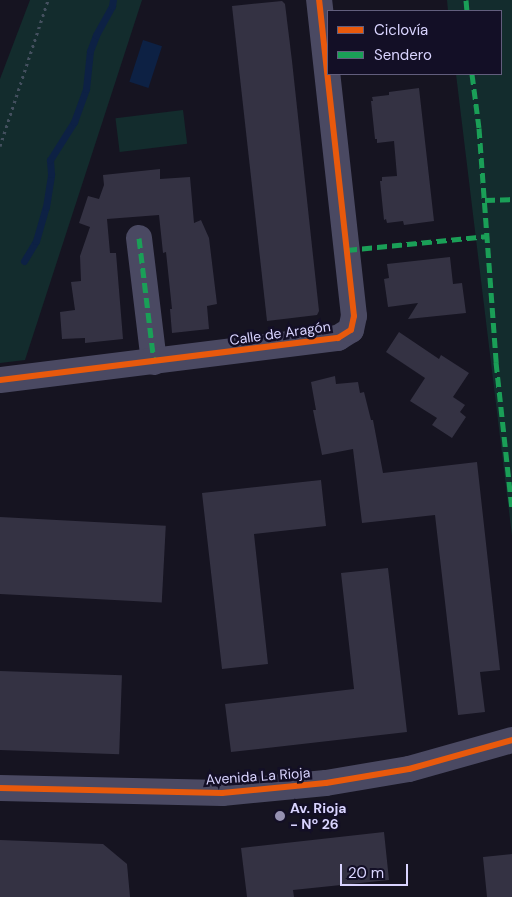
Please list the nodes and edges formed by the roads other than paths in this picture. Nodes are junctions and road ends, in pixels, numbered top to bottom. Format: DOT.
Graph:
graph roads {
  1 [pos="319,0"];
  2 [pos="327,72"];
  3 [pos="327,75"];
  4 [pos="139,238"];
  5 [pos="154,362"];
  6 [pos="0,380"];
  7 [pos="512,740"];
  8 [pos="0,788"];
  1 -- 2 [label="street, Calle de Aragón"];
  3 -- 5 [label="street, Calle de Aragón"];
  4 -- 5 [label="street"];
  5 -- 6 [label="street, Calle de Aragón"];
  7 -- 8 [label="street, Avenida La Rioja"];
}
